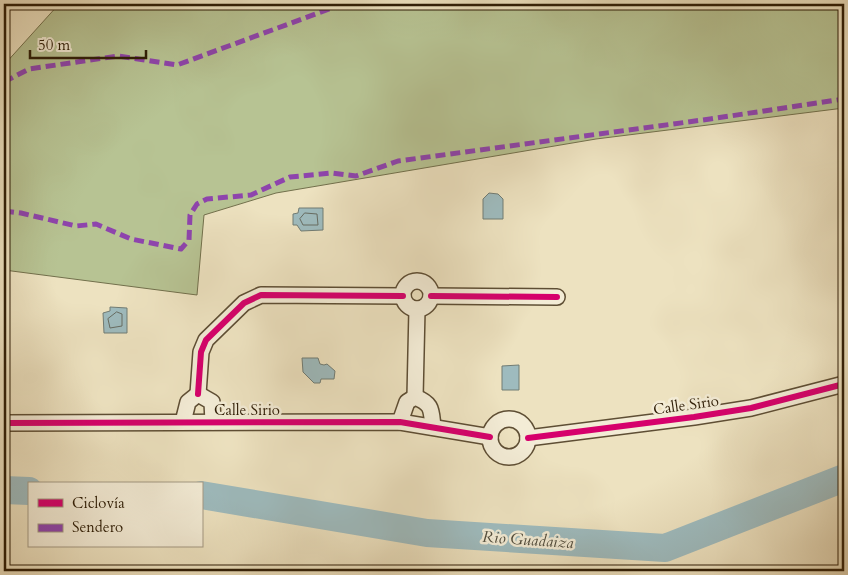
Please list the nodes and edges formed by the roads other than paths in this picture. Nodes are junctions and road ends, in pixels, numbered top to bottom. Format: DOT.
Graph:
graph roads {
  1 [pos="403,296"];
  2 [pos="431,296"];
  3 [pos="557,297"];
  4 [pos="418,309"];
  5 [pos="844,384"];
  6 [pos="198,394"];
  7 [pos="415,397"];
  8 [pos="183,422"];
  9 [pos="213,422"];
  10 [pos="400,422"];
  11 [pos="4,423"];
  12 [pos="433,427"];
  13 [pos="490,437"];
  14 [pos="528,438"];
  1 -- 2 [label="street"];
  1 -- 4 [label="street"];
  1 -- 6 [label="street"];
  2 -- 3 [label="street"];
  2 -- 4 [label="street"];
  4 -- 7 [label="street"];
  5 -- 14 [label="street, Calle Sirio"];
  6 -- 8 [label="street"];
  6 -- 9 [label="street"];
  7 -- 10 [label="street"];
  7 -- 12 [label="street"];
  8 -- 9 [label="street, Calle Sirio"];
  8 -- 11 [label="street, Calle Sirio"];
  9 -- 10 [label="street, Calle Sirio"];
  10 -- 12 [label="street, Calle Sirio"];
  12 -- 13 [label="street, Calle Sirio"];
  13 -- 14 [label="street"];
  13 -- 14 [label="street"];
}
